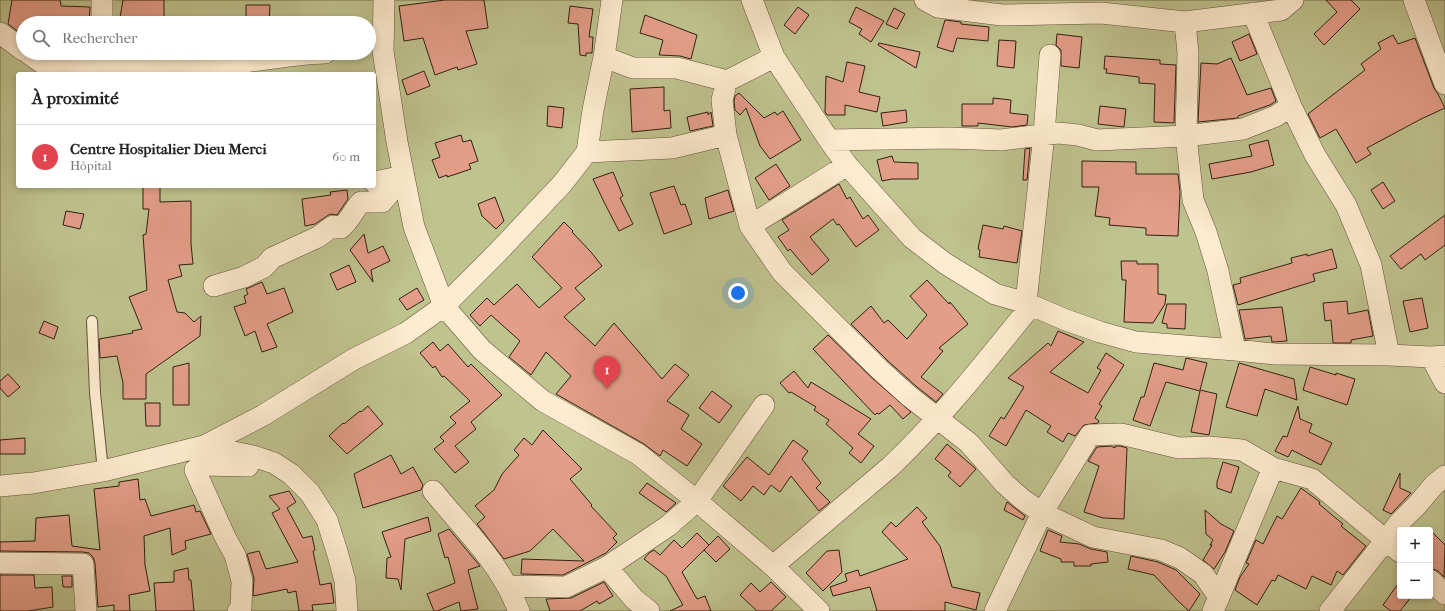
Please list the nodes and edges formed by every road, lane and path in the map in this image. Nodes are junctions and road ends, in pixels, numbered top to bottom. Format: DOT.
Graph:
graph roads {
  1 [pos="102,0"];
  2 [pos="384,0"];
  3 [pos="612,0"];
  4 [pos="752,0"];
  5 [pos="925,0"];
  6 [pos="1293,0"];
  7 [pos="1414,0"];
  8 [pos="1100,6"];
  9 [pos="1253,13"];
  10 [pos="102,16"];
  11 [pos="1185,22"];
  12 [pos="0,33"];
  13 [pos="16,45"];
  14 [pos="376,51"];
  15 [pos="1050,55"];
  16 [pos="604,57"];
  17 [pos="774,57"];
  18 [pos="38,60"];
  19 [pos="102,60"];
  20 [pos="255,60"];
  21 [pos="727,81"];
  22 [pos="1445,84"];
  23 [pos="1291,106"];
  24 [pos="1044,134"];
  25 [pos="726,135"];
  26 [pos="1186,136"];
  27 [pos="828,140"];
  28 [pos="587,152"];
  29 [pos="847,165"];
  30 [pos="404,176"];
  31 [pos="376,182"];
  32 [pos="750,226"];
  33 [pos="214,286"];
  34 [pos="1028,305"];
  35 [pos="444,306"];
  36 [pos="92,320"];
  37 [pos="1235,350"];
  38 [pos="1389,354"];
  39 [pos="1438,357"];
  40 [pos="1445,383"];
  41 [pos="764,405"];
  42 [pos="939,418"];
  43 [pos="204,446"];
  44 [pos="253,456"];
  45 [pos="1273,468"];
  46 [pos="103,471"];
  47 [pos="1445,476"];
  48 [pos="0,486"];
  49 [pos="433,491"];
  50 [pos="697,501"];
  51 [pos="1042,513"];
  52 [pos="1393,546"];
  53 [pos="0,563"];
  54 [pos="773,566"];
  55 [pos="607,567"];
  56 [pos="1433,583"];
  57 [pos="508,586"];
  58 [pos="1445,594"];
  59 [pos="1216,604"];
  60 [pos="86,611"];
  61 [pos="238,611"];
  62 [pos="347,611"];
  63 [pos="519,611"];
  64 [pos="649,611"];
  65 [pos="819,611"];
  66 [pos="995,611"];
  67 [pos="1330,611"];
  1 -- 10 [label="street"];
  2 -- 14 [label="street"];
  3 -- 16 [label="street"];
  4 -- 17 [label="street"];
  5 -- 8 [label="street"];
  6 -- 9 [label="street"];
  7 -- 22 [label="street"];
  8 -- 11 [label="street"];
  9 -- 11 [label="street"];
  9 -- 23 [label="street"];
  11 -- 26 [label="street"];
  12 -- 13 [label="street"];
  14 -- 30 [label="street"];
  15 -- 24 [label="street"];
  16 -- 21 [label="street"];
  16 -- 28 [label="street"];
  17 -- 21 [label="street"];
  17 -- 27 [label="street"];
  18 -- 19 [label="street"];
  19 -- 20 [label="street"];
  21 -- 25 [label="street"];
  23 -- 26 [label="street"];
  23 -- 38 [label="street"];
  24 -- 26 [label="street"];
  24 -- 27 [label="street"];
  24 -- 34 [label="street"];
  25 -- 28 [label="street"];
  25 -- 32 [label="street"];
  26 -- 37 [label="street"];
  27 -- 29 [label="street"];
  28 -- 35 [label="street"];
  29 -- 32 [label="street"];
  29 -- 34 [label="street"];
  30 -- 31 [label="street"];
  30 -- 33 [label="street"];
  30 -- 35 [label="street"];
  32 -- 42 [label="street"];
  34 -- 37 [label="street"];
  34 -- 42 [label="street"];
  35 -- 43 [label="street"];
  35 -- 50 [label="street"];
  36 -- 46 [label="lane"];
  37 -- 38 [label="street"];
  38 -- 39 [label="street"];
  39 -- 40 [label="street"];
  41 -- 50 [label="street"];
  42 -- 51 [label="street"];
  42 -- 54 [label="street"];
  43 -- 44 [label="street"];
  43 -- 46 [label="street"];
  44 -- 61 [label="street"];
  44 -- 62 [label="street"];
  45 -- 51 [label="street"];
  45 -- 52 [label="street"];
  45 -- 59 [label="street"];
  46 -- 48 [label="street"];
  47 -- 52 [label="street"];
  49 -- 57 [label="street"];
  50 -- 54 [label="street"];
  50 -- 55 [label="street"];
  51 -- 59 [label="street"];
  51 -- 66 [label="street"];
  52 -- 67 [label="street"];
  53 -- 60 [label="street"];
  54 -- 65 [label="street"];
  55 -- 57 [label="street"];
  55 -- 64 [label="street"];
  56 -- 58 [label="street"];
  57 -- 63 [label="street"];
}
